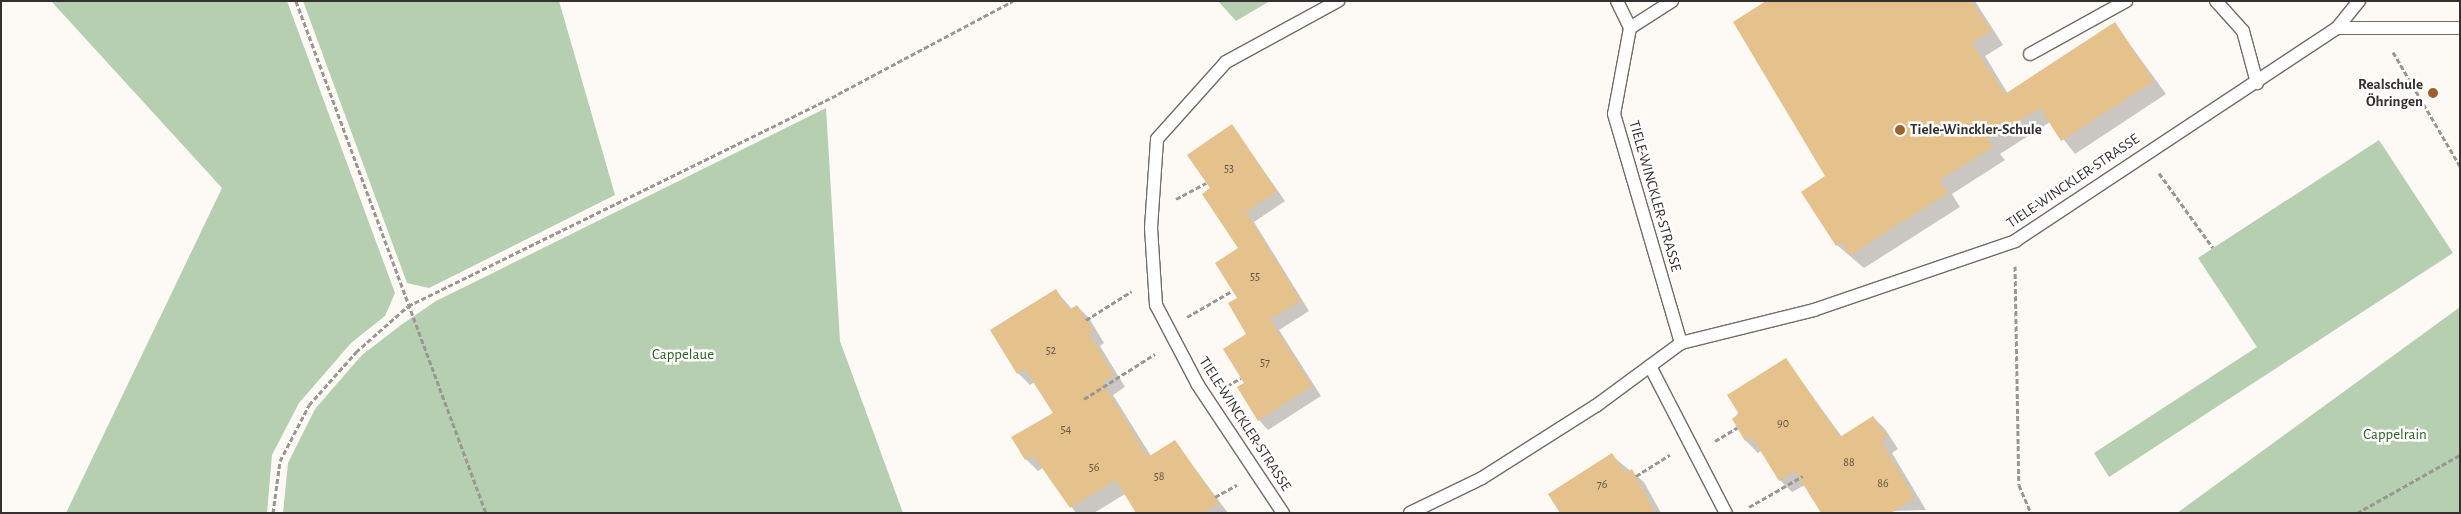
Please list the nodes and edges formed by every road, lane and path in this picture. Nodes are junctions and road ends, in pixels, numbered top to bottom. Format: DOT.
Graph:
graph roads {
  1 [pos="296,1"];
  2 [pos="1013,1"];
  3 [pos="1338,1"];
  4 [pos="1617,1"];
  5 [pos="1672,1"];
  6 [pos="2126,1"];
  7 [pos="2216,1"];
  8 [pos="2359,1"];
  9 [pos="1630,28"];
  10 [pos="2337,28"];
  11 [pos="2460,28"];
  12 [pos="2392,48"];
  13 [pos="2030,54"];
  14 [pos="2257,83"];
  15 [pos="2144,152"];
  16 [pos="2460,166"];
  17 [pos="1206,183"];
  18 [pos="1152,211"];
  19 [pos="2015,241"];
  20 [pos="2213,248"];
  21 [pos="1154,277"];
  22 [pos="1232,291"];
  23 [pos="408,306"];
  24 [pos="1086,320"];
  25 [pos="1168,328"];
  26 [pos="1175,342"];
  27 [pos="1681,343"];
  28 [pos="1650,366"];
  29 [pos="1084,400"];
  30 [pos="1690,443"];
  31 [pos="2460,455"];
  32 [pos="1636,476"];
  33 [pos="1803,476"];
  34 [pos="273,513"];
  35 [pos="486,513"];
  36 [pos="1283,513"];
  37 [pos="1410,513"];
  38 [pos="1726,513"];
  39 [pos="1740,513"];
  40 [pos="2031,513"];
  41 [pos="2357,513"];
  1 -- 23 [label="path"];
  2 -- 23 [label="path"];
  3 -- 18 [label="lane, TIELE-WINCKLER-STRASSE"];
  4 -- 9 [label="lane"];
  5 -- 9 [label="lane"];
  6 -- 13 [label="lane"];
  7 -- 14 [label="lane"];
  8 -- 10 [label="lane, TIELE-WINCKLER-STRASSE"];
  9 -- 27 [label="lane, TIELE-WINCKLER-STRASSE"];
  10 -- 11 [label="lane"];
  10 -- 14 [label="lane, TIELE-WINCKLER-STRASSE"];
  12 -- 16 [label="path"];
  14 -- 15 [label="lane, TIELE-WINCKLER-STRASSE"];
  15 -- 19 [label="lane, TIELE-WINCKLER-STRASSE"];
  15 -- 20 [label="path"];
  17 -- 18 [label="path"];
  18 -- 21 [label="lane, TIELE-WINCKLER-STRASSE"];
  19 -- 27 [label="lane, TIELE-WINCKLER-STRASSE"];
  19 -- 40 [label="path"];
  21 -- 24 [label="path"];
  21 -- 25 [label="lane, TIELE-WINCKLER-STRASSE"];
  22 -- 25 [label="path"];
  23 -- 34 [label="path"];
  23 -- 35 [label="path"];
  25 -- 26 [label="lane, TIELE-WINCKLER-STRASSE"];
  26 -- 29 [label="path"];
  26 -- 36 [label="lane, TIELE-WINCKLER-STRASSE"];
  27 -- 28 [label="lane, TIELE-WINCKLER-STRASSE"];
  28 -- 30 [label="lane"];
  28 -- 37 [label="lane, TIELE-WINCKLER-STRASSE"];
  30 -- 32 [label="path"];
  30 -- 38 [label="lane"];
  31 -- 41 [label="path"];
  33 -- 39 [label="path"];
}
